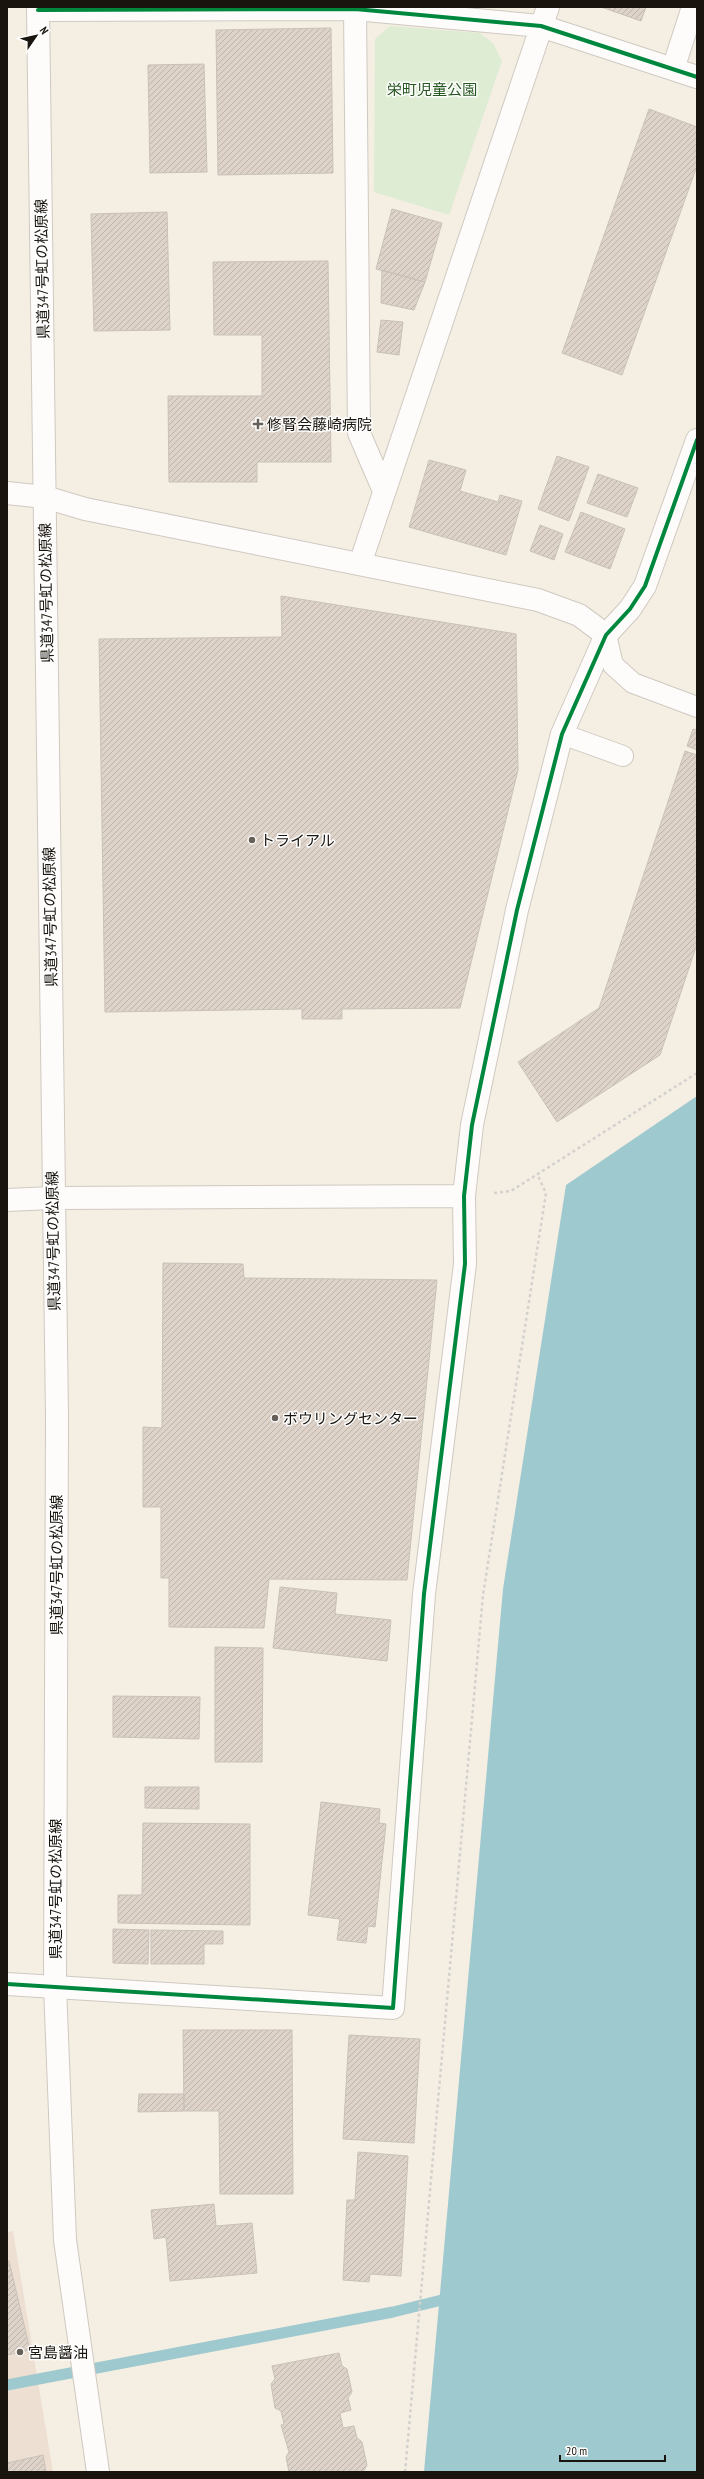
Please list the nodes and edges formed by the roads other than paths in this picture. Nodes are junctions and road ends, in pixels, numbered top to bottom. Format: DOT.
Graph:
graph roads {
  1 [pos="693,7"];
  2 [pos="38,8"];
  3 [pos="355,8"];
  4 [pos="545,17"];
  5 [pos="674,69"];
  6 [pos="697,77"];
  7 [pos="697,440"];
  8 [pos="384,491"];
  9 [pos="7,493"];
  10 [pos="45,497"];
  11 [pos="360,564"];
  12 [pos="606,635"];
  13 [pos="697,707"];
  14 [pos="562,734"];
  15 [pos="623,756"];
  16 [pos="464,1196"];
  17 [pos="52,1198"];
  18 [pos="7,1200"];
  19 [pos="7,1984"];
  20 [pos="55,1986"];
  21 [pos="98,2472"];
  1 -- 5 [label="street"];
  2 -- 3 [label="street"];
  2 -- 10 [label="street, 県道347号虹の松原線"];
  3 -- 4 [label="street"];
  3 -- 8 [label="street"];
  4 -- 5 [label="street"];
  4 -- 8 [label="street"];
  5 -- 6 [label="street"];
  7 -- 12 [label="street"];
  8 -- 11 [label="street"];
  9 -- 10 [label="street"];
  10 -- 11 [label="street"];
  10 -- 17 [label="street, 県道347号虹の松原線"];
  11 -- 12 [label="street"];
  12 -- 13 [label="lane"];
  12 -- 14 [label="street"];
  14 -- 15 [label="lane"];
  14 -- 16 [label="street"];
  16 -- 17 [label="street"];
  16 -- 20 [label="street"];
  17 -- 18 [label="street"];
  17 -- 20 [label="street, 県道347号虹の松原線"];
  19 -- 20 [label="street"];
  20 -- 21 [label="street, 県道347号虹の松原線"];
}
